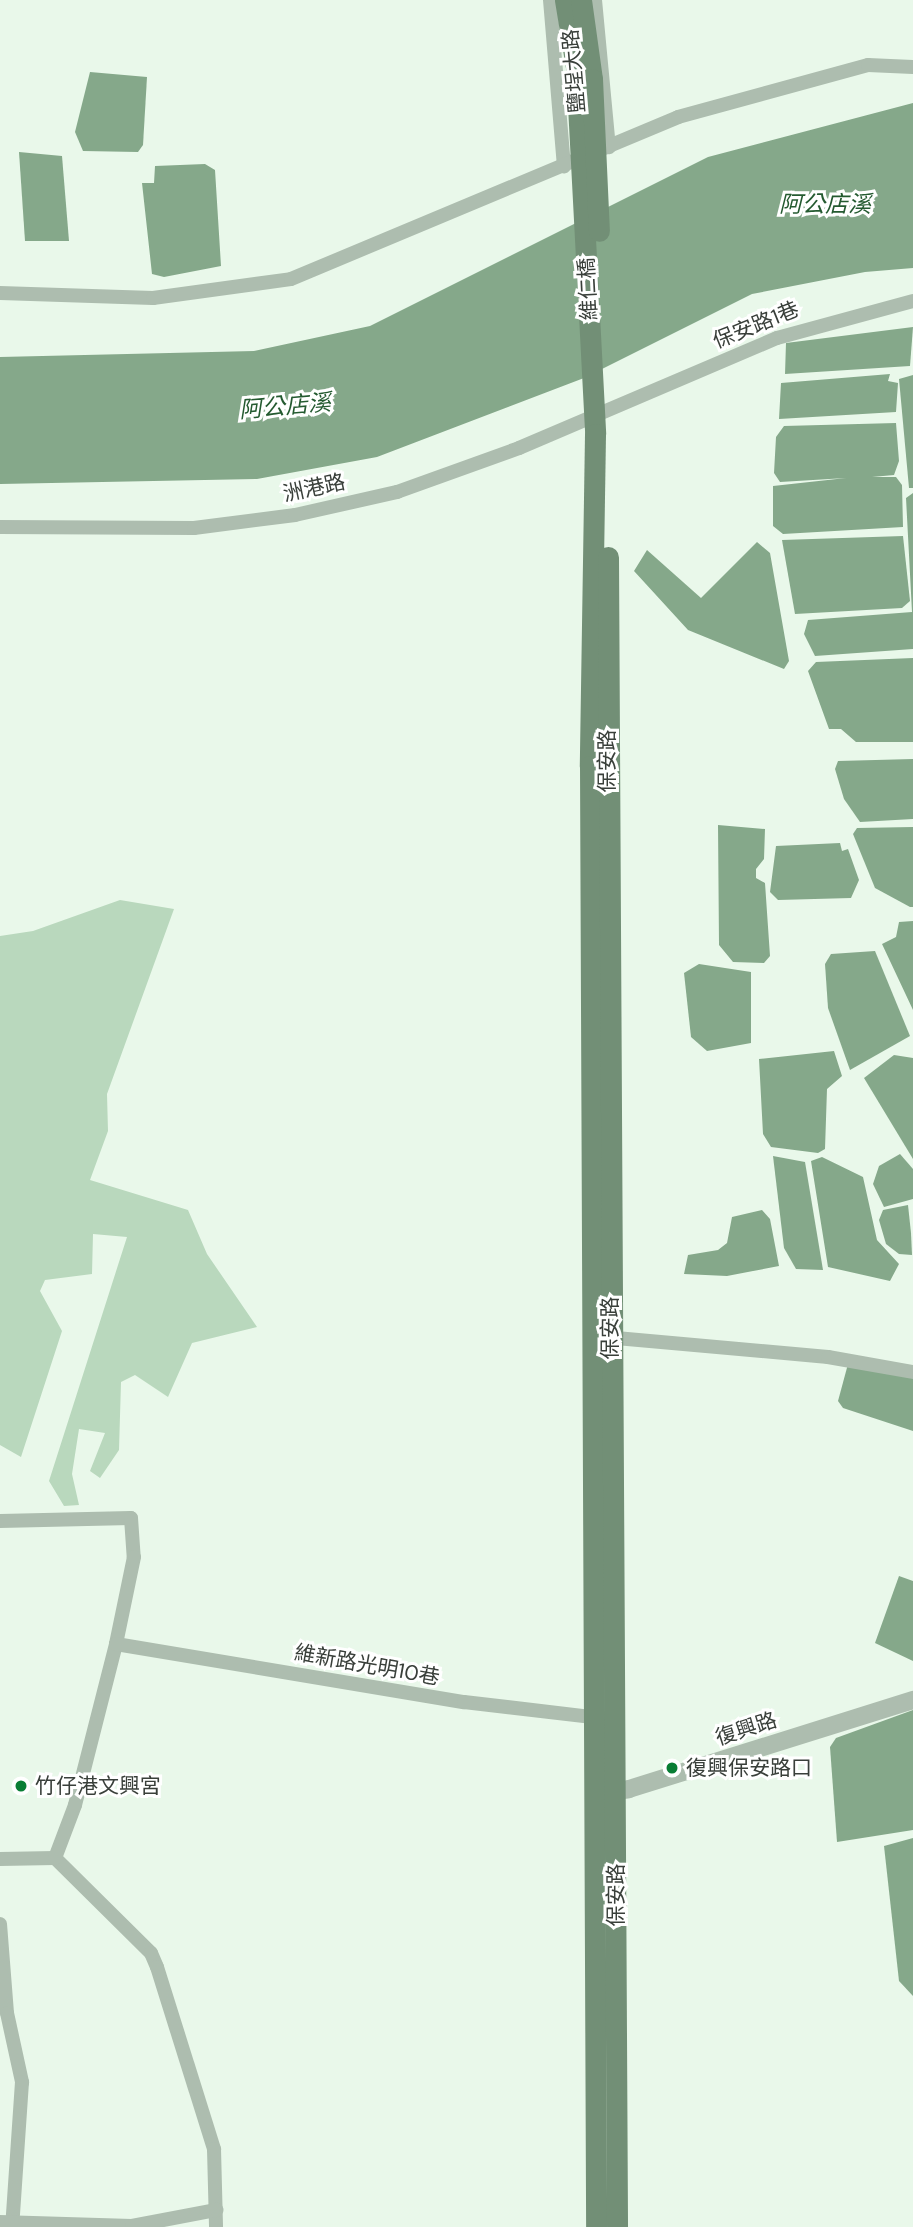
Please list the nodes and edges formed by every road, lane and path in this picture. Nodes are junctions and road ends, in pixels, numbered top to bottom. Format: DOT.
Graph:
graph roads {
  1 [pos="550,0"];
  2 [pos="565,0"];
  3 [pos="580,0"];
  4 [pos="595,0"];
  5 [pos="913,68"];
  6 [pos="595,143"];
  7 [pos="564,166"];
  8 [pos="0,293"];
  9 [pos="913,301"];
  10 [pos="621,405"];
  11 [pos="602,432"];
  12 [pos="0,527"];
  13 [pos="600,1337"];
  14 [pos="913,1372"];
  15 [pos="0,1521"];
  16 [pos="116,1644"];
  17 [pos="913,1700"];
  18 [pos="613,1716"];
  19 [pos="591,1720"];
  20 [pos="615,1792"];
  21 [pos="592,1794"];
  22 [pos="55,1858"];
  23 [pos="0,1859"];
  24 [pos="0,1924"];
  25 [pos="216,2210"];
  26 [pos="8,2224"];
  27 [pos="216,2227"];
  28 [pos="596,2227"];
  29 [pos="617,2227"];
  1 -- 7 [label="street"];
  2 -- 6 [label="main road, 鹽埕大路"];
  3 -- 6 [label="main road, 鹽埕大路"];
  4 -- 6 [label="street"];
  5 -- 6 [label="street"];
  6 -- 7 [label="street"];
  6 -- 11 [label="main road, 維仁橋"];
  7 -- 8 [label="street"];
  9 -- 10 [label="street, 保安路1巷"];
  10 -- 12 [label="street, 洲港路"];
  11 -- 13 [label="main road, 保安路"];
  13 -- 14 [label="street"];
  13 -- 18 [label="main road, 保安路"];
  13 -- 19 [label="main road, 保安路"];
  15 -- 16 [label="street"];
  16 -- 19 [label="street, 維新路光明10巷"];
  16 -- 22 [label="street"];
  17 -- 20 [label="street, 復興路"];
  18 -- 19 [label="street, 維新路光明10巷"];
  18 -- 20 [label="main road, 保安路"];
  19 -- 21 [label="main road, 保安路"];
  20 -- 21 [label="street, 復興路"];
  20 -- 29 [label="main road, 保安路"];
  21 -- 28 [label="main road, 保安路"];
  22 -- 23 [label="street"];
  22 -- 25 [label="street"];
  24 -- 26 [label="street"];
  25 -- 26 [label="street"];
  25 -- 27 [label="street"];
}
